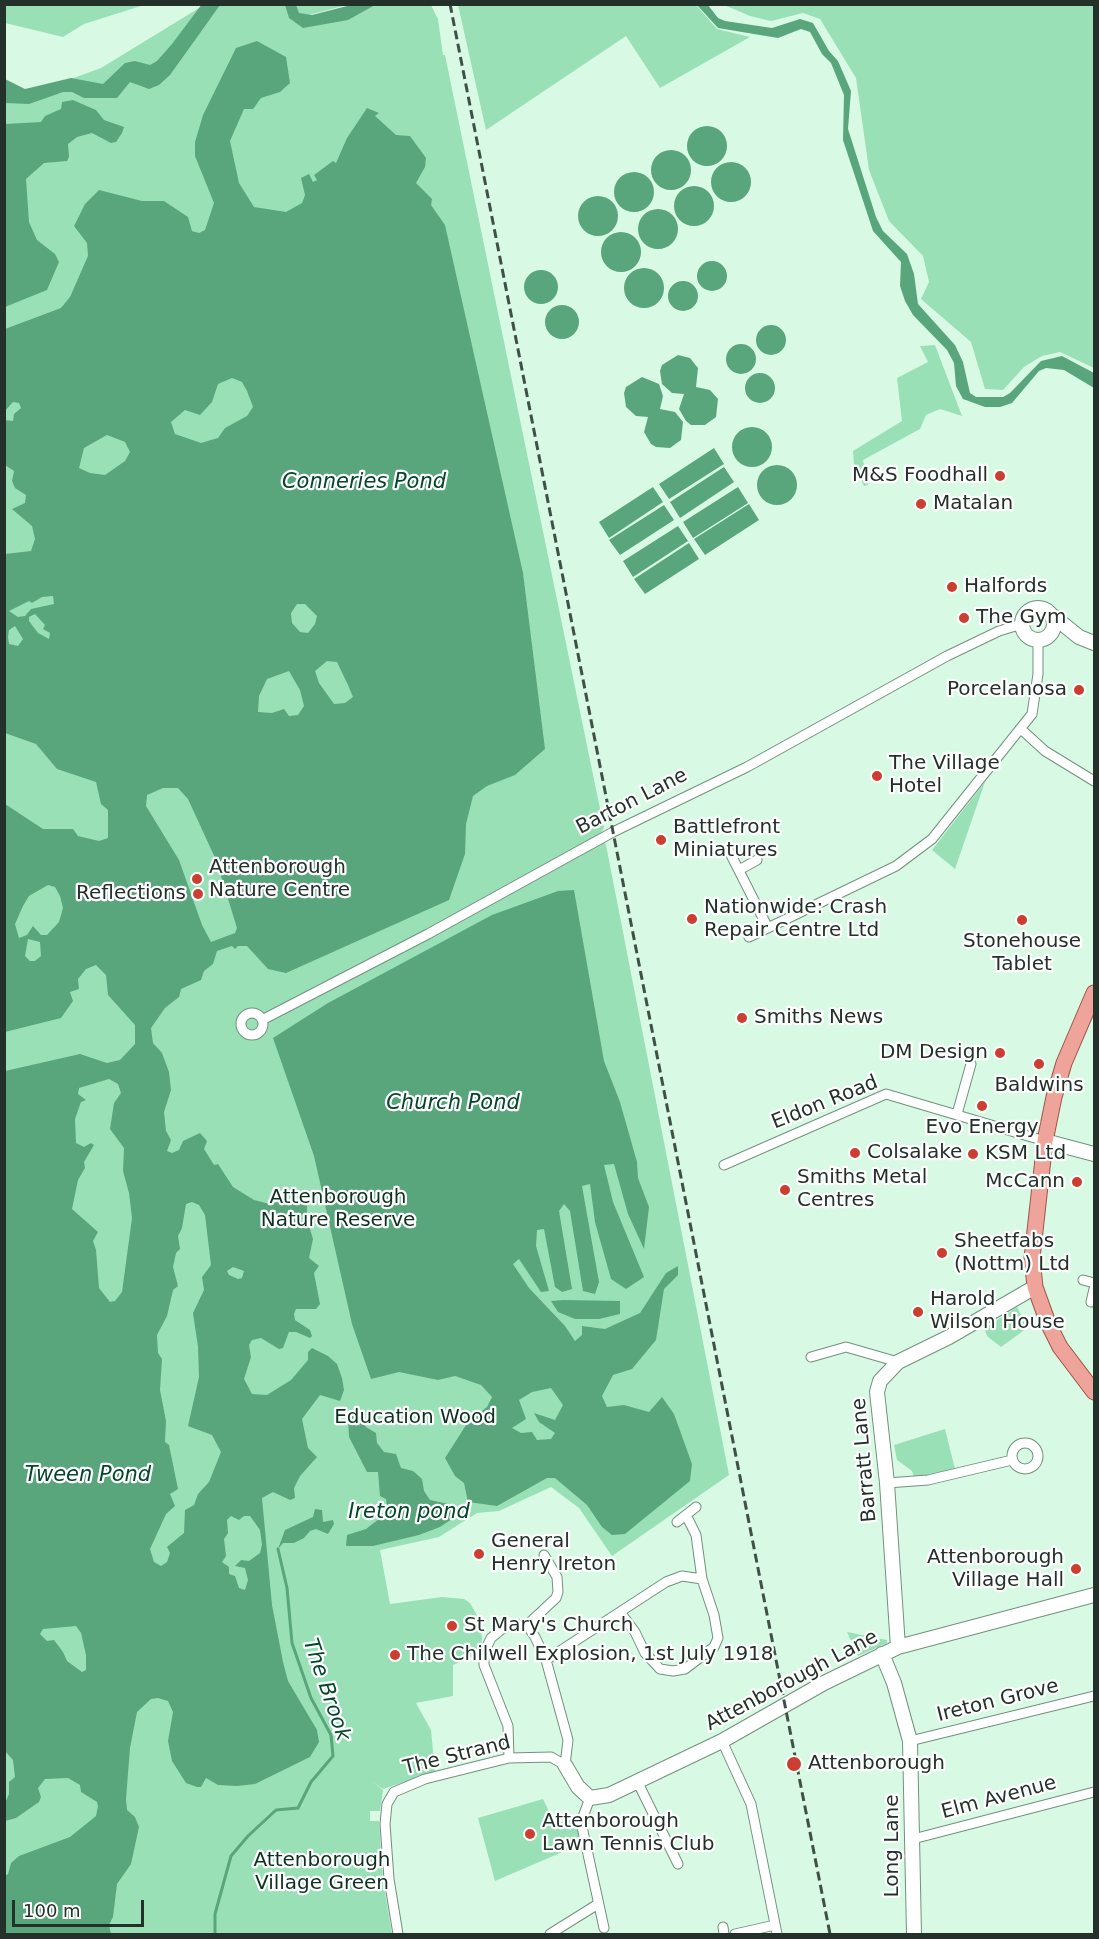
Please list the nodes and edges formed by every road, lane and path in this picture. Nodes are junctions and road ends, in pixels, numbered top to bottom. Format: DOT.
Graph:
graph roads {
  1 [pos="1053,616"];
  2 [pos="1022,624"];
  3 [pos="1079,637"];
  4 [pos="1043,638"];
  5 [pos="1095,643"];
  6 [pos="1022,730"];
  7 [pos="1095,781"];
  8 [pos="729,851"];
  9 [pos="757,860"];
  10 [pos="739,870"];
  11 [pos="768,928"];
  12 [pos="749,937"];
  13 [pos="1095,993"];
  14 [pos="262,1020"];
  15 [pos="971,1064"];
  16 [pos="957,1114"];
  17 [pos="1045,1141"];
  18 [pos="1095,1154"];
  19 [pos="724,1165"];
  20 [pos="1083,1280"];
  21 [pos="1095,1283"];
  22 [pos="1035,1287"];
  23 [pos="1095,1289"];
  24 [pos="1091,1302"];
  25 [pos="811,1357"];
  26 [pos="880,1358"];
  27 [pos="898,1362"];
  28 [pos="885,1373"];
  29 [pos="1095,1392"];
  30 [pos="1012,1460"];
  31 [pos="887,1483"];
  32 [pos="696,1507"];
  33 [pos="686,1515"];
  34 [pos="677,1522"];
  35 [pos="544,1555"];
  36 [pos="702,1579"];
  37 [pos="1095,1595"];
  38 [pos="620,1612"];
  39 [pos="526,1625"];
  40 [pos="898,1647"];
  41 [pos="882,1654"];
  42 [pos="546,1660"];
  43 [pos="1095,1696"];
  44 [pos="722,1741"];
  45 [pos="910,1742"];
  46 [pos="509,1758"];
  47 [pos="566,1765"];
  48 [pos="638,1783"];
  49 [pos="1095,1792"];
  50 [pos="590,1798"];
  51 [pos="913,1839"];
  52 [pos="674,1861"];
  53 [pos="597,1904"];
  54 [pos="604,1928"];
  55 [pos="776,1930"];
  56 [pos="398,1935"];
  57 [pos="550,1935"];
  58 [pos="735,1935"];
  59 [pos="914,1935"];
  1 -- 2 [label="street, Barton Lane"];
  1 -- 3 [label="street"];
  1 -- 4 [label="street"];
  2 -- 4 [label="street"];
  2 -- 14 [label="street, Barton Lane"];
  3 -- 4 [label="street"];
  3 -- 5 [label="street"];
  4 -- 6 [label="street"];
  6 -- 7 [label="street"];
  6 -- 11 [label="street"];
  8 -- 10 [label="street"];
  9 -- 10 [label="street"];
  10 -- 11 [label="street"];
  11 -- 12 [label="street"];
  13 -- 17 [label="main road"];
  15 -- 16 [label="street"];
  16 -- 17 [label="street, Eldon Road"];
  16 -- 19 [label="street, Eldon Road"];
  17 -- 18 [label="street"];
  17 -- 22 [label="main road"];
  20 -- 21 [label="street"];
  22 -- 27 [label="street, Barratt Lane"];
  22 -- 29 [label="main road"];
  23 -- 24 [label="street"];
  25 -- 26 [label="street"];
  26 -- 27 [label="street"];
  26 -- 28 [label="street"];
  27 -- 28 [label="street, Barratt Lane"];
  28 -- 31 [label="street, Barratt Lane"];
  30 -- 31 [label="street"];
  31 -- 40 [label="street, Barratt Lane"];
  32 -- 33 [label="street"];
  33 -- 34 [label="street"];
  33 -- 36 [label="street"];
  35 -- 39 [label="street"];
  36 -- 38 [label="street"];
  36 -- 38 [label="street"];
  37 -- 40 [label="street, Attenborough Lane"];
  38 -- 42 [label="street"];
  39 -- 42 [label="street"];
  39 -- 46 [label="street"];
  40 -- 41 [label="street, Attenborough Lane"];
  41 -- 44 [label="street, Attenborough Lane"];
  41 -- 45 [label="street, Long Lane"];
  42 -- 47 [label="street"];
  43 -- 45 [label="street, Ireton Grove"];
  44 -- 48 [label="street, Attenborough Lane"];
  44 -- 55 [label="street"];
  45 -- 51 [label="street, Long Lane"];
  46 -- 47 [label="street, The Strand"];
  46 -- 56 [label="street, The Strand"];
  47 -- 50 [label="street"];
  48 -- 50 [label="street, Attenborough Lane"];
  48 -- 52 [label="street"];
  49 -- 51 [label="street, Elm Avenue"];
  50 -- 53 [label="street"];
  51 -- 59 [label="street, Long Lane"];
  53 -- 54 [label="street"];
  53 -- 57 [label="street"];
  55 -- 58 [label="street"];
}
